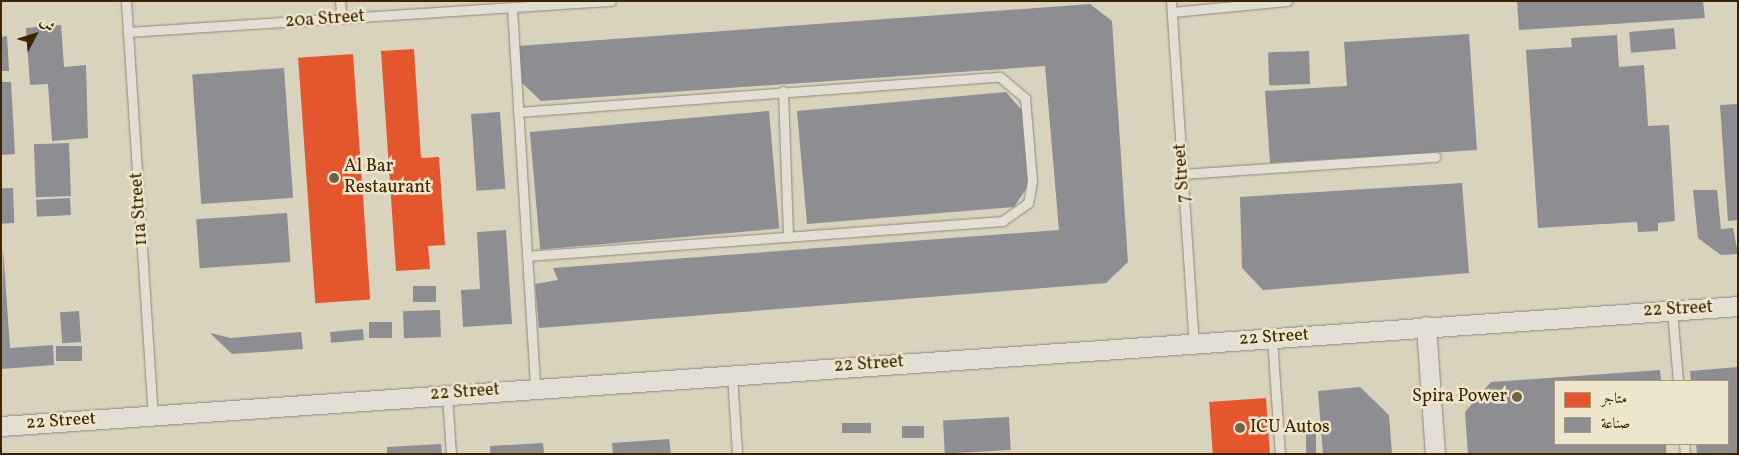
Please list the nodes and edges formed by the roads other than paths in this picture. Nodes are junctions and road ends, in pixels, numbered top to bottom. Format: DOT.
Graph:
graph roads {
  1 [pos="126,1"];
  2 [pos="340,1"];
  3 [pos="611,1"];
  4 [pos="1171,1"];
  5 [pos="1287,1"];
  6 [pos="512,8"];
  7 [pos="1172,12"];
  8 [pos="342,19"];
  9 [pos="128,32"];
  10 [pos="782,91"];
  11 [pos="518,112"];
  12 [pos="1435,157"];
  13 [pos="1183,174"];
  14 [pos="788,237"];
  15 [pos="527,256"];
  16 [pos="1738,306"];
  17 [pos="1672,310"];
  18 [pos="1426,326"];
  19 [pos="1272,338"];
  20 [pos="1194,344"];
  21 [pos="732,374"];
  22 [pos="1678,380"];
  23 [pos="535,388"];
  24 [pos="447,395"];
  25 [pos="153,416"];
  26 [pos="1,426"];
  27 [pos="451,454"];
  28 [pos="738,454"];
  29 [pos="1280,454"];
  30 [pos="1435,454"];
  1 -- 9 [label="lane, 11a Street"];
  2 -- 8 [label="lane"];
  3 -- 6 [label="lane, 20a Street"];
  4 -- 7 [label="lane, 7 Street"];
  5 -- 7 [label="lane"];
  6 -- 8 [label="lane, 20a Street"];
  6 -- 11 [label="lane"];
  7 -- 13 [label="lane, 7 Street"];
  8 -- 9 [label="lane, 20a Street"];
  9 -- 25 [label="lane, 11a Street"];
  10 -- 11 [label="lane"];
  10 -- 14 [label="lane"];
  10 -- 14 [label="lane"];
  11 -- 15 [label="lane"];
  12 -- 13 [label="lane"];
  13 -- 20 [label="lane, 7 Street"];
  14 -- 15 [label="lane"];
  15 -- 23 [label="lane"];
  16 -- 17 [label="street, 22 Street"];
  17 -- 18 [label="street, 22 Street"];
  17 -- 22 [label="lane"];
  18 -- 19 [label="street, 22 Street"];
  18 -- 30 [label="street"];
  19 -- 20 [label="street, 22 Street"];
  19 -- 29 [label="lane"];
  20 -- 21 [label="street, 22 Street"];
  21 -- 23 [label="street, 22 Street"];
  21 -- 28 [label="lane"];
  23 -- 24 [label="street, 22 Street"];
  24 -- 25 [label="street, 22 Street"];
  24 -- 27 [label="lane"];
  25 -- 26 [label="street, 22 Street"];
}
